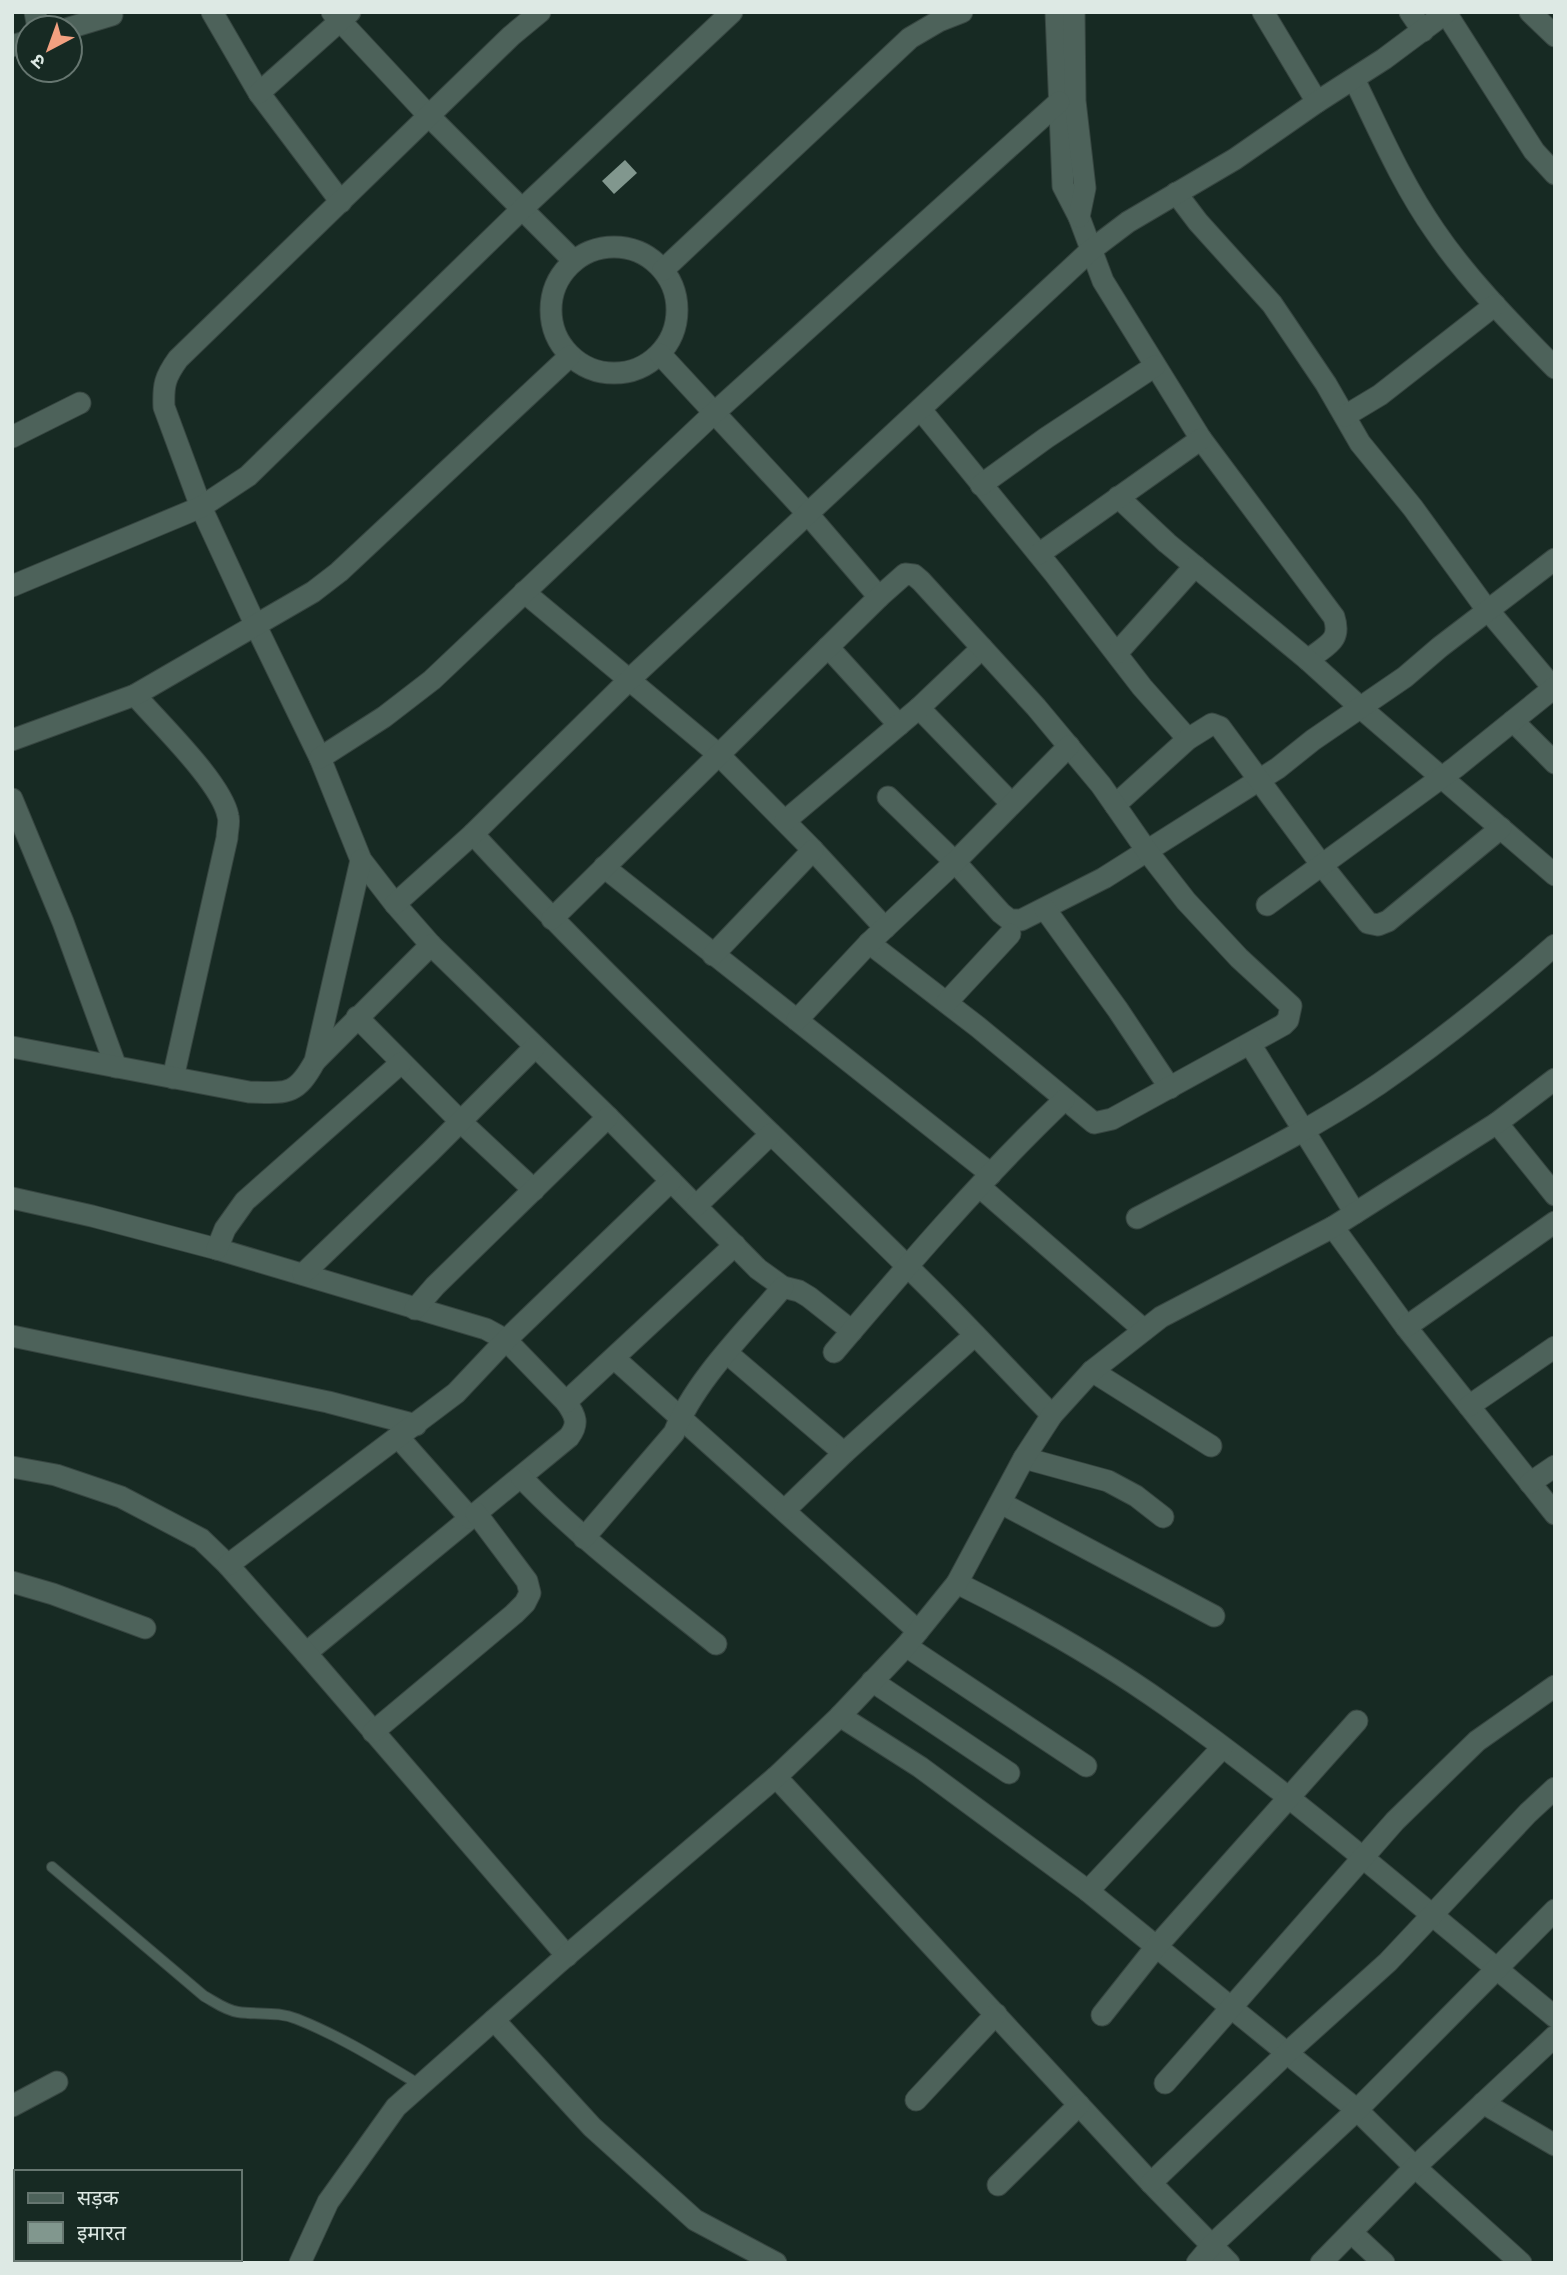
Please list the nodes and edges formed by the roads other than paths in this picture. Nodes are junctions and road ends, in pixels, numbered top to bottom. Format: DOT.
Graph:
graph roads {
  1 [pos="212,12"];
  2 [pos="540,12"];
  3 [pos="732,12"];
  4 [pos="962,12"];
  5 [pos="1056,12"];
  6 [pos="1074,12"];
  7 [pos="1263,12"];
  8 [pos="1410,12"];
  9 [pos="1530,12"];
  10 [pos="1447,13"];
  11 [pos="112,15"];
  12 [pos="340,15"];
  13 [pos="84,23"];
  14 [pos="1423,31"];
  15 [pos="1555,36"];
  16 [pos="1354,79"];
  17 [pos="259,93"];
  18 [pos="1059,102"];
  19 [pos="1317,103"];
  20 [pos="429,116"];
  21 [pos="1555,174"];
  22 [pos="1176,193"];
  23 [pos="341,202"];
  24 [pos="521,210"];
  25 [pos="1080,217"];
  26 [pos="1091,250"];
  27 [pos="574,261"];
  28 [pos="663,270"];
  29 [pos="1495,305"];
  30 [pos="660,354"];
  31 [pos="570,356"];
  32 [pos="1154,366"];
  33 [pos="1555,369"];
  34 [pos="80,403"];
  35 [pos="920,410"];
  36 [pos="713,414"];
  37 [pos="1345,416"];
  38 [pos="12,437"];
  39 [pos="1201,439"];
  40 [pos="981,485"];
  41 [pos="1118,497"];
  42 [pos="201,507"];
  43 [pos="807,513"];
  44 [pos="1039,554"];
  45 [pos="1555,559"];
  46 [pos="1195,566"];
  47 [pos="12,586"];
  48 [pos="524,592"];
  49 [pos="879,597"];
  50 [pos="1487,610"];
  51 [pos="255,624"];
  52 [pos="828,647"];
  53 [pos="982,648"];
  54 [pos="1117,653"];
  55 [pos="1308,660"];
  56 [pos="629,680"];
  57 [pos="1554,688"];
  58 [pos="135,695"];
  59 [pos="919,708"];
  60 [pos="1361,708"];
  61 [pos="1513,721"];
  62 [pos="898,725"];
  63 [pos="1188,739"];
  64 [pos="12,740"];
  65 [pos="1069,746"];
  66 [pos="718,754"];
  67 [pos="320,758"];
  68 [pos="1555,762"];
  69 [pos="1442,776"];
  70 [pos="1259,779"];
  71 [pos="888,797"];
  72 [pos="12,799"];
  73 [pos="1011,803"];
  74 [pos="1115,805"];
  75 [pos="785,821"];
  76 [pos="1501,828"];
  77 [pos="473,834"];
  78 [pos="813,850"];
  79 [pos="1147,851"];
  80 [pos="361,860"];
  81 [pos="955,862"];
  82 [pos="1321,864"];
  83 [pos="604,867"];
  84 [pos="1555,875"];
  85 [pos="395,904"];
  86 [pos="1267,905"];
  87 [pos="1045,909"];
  88 [pos="552,919"];
  89 [pos="885,928"];
  90 [pos="1010,934"];
  91 [pos="869,943"];
  92 [pos="431,945"];
  93 [pos="1555,945"];
  94 [pos="713,955"];
  95 [pos="947,1002"];
  96 [pos="357,1017"];
  97 [pos="797,1020"];
  98 [pos="1250,1044"];
  99 [pos="12,1047"];
  100 [pos="535,1047"];
  101 [pos="315,1061"];
  102 [pos="401,1063"];
  103 [pos="116,1067"];
  104 [pos="173,1078"];
  105 [pos="1555,1079"];
  106 [pos="1170,1088"];
  107 [pos="1064,1100"];
  108 [pos="608,1117"];
  109 [pos="461,1122"];
  110 [pos="1497,1124"];
  111 [pos="1302,1130"];
  112 [pos="771,1134"];
  113 [pos="986,1180"];
  114 [pos="671,1181"];
  115 [pos="534,1190"];
  116 [pos="1555,1195"];
  117 [pos="12,1198"];
  118 [pos="696,1206"];
  119 [pos="1355,1213"];
  120 [pos="1137,1218"];
  121 [pos="1555,1222"];
  122 [pos="1333,1227"];
  123 [pos="735,1245"];
  124 [pos="217,1249"];
  125 [pos="908,1266"];
  126 [pos="303,1274"];
  127 [pos="783,1287"];
  128 [pos="415,1309"];
  129 [pos="1406,1327"];
  130 [pos="1144,1330"];
  131 [pos="852,1331"];
  132 [pos="975,1335"];
  133 [pos="12,1336"];
  134 [pos="506,1340"];
  135 [pos="1555,1347"];
  136 [pos="834,1352"];
  137 [pos="727,1353"];
  138 [pos="614,1358"];
  139 [pos="1092,1371"];
  140 [pos="566,1402"];
  141 [pos="1469,1406"];
  142 [pos="1052,1415"];
  143 [pos="680,1417"];
  144 [pos="416,1425"];
  145 [pos="399,1438"];
  146 [pos="1211,1446"];
  147 [pos="844,1453"];
  148 [pos="1024,1458"];
  149 [pos="1555,1466"];
  150 [pos="12,1467"];
  151 [pos="521,1477"];
  152 [pos="1530,1483"];
  153 [pos="1001,1503"];
  154 [pos="785,1510"];
  155 [pos="1555,1514"];
  156 [pos="473,1516"];
  157 [pos="1163,1517"];
  158 [pos="584,1538"];
  159 [pos="228,1565"];
  160 [pos="12,1582"];
  161 [pos="957,1583"];
  162 [pos="1214,1616"];
  163 [pos="145,1628"];
  164 [pos="912,1638"];
  165 [pos="716,1644"];
  166 [pos="306,1653"];
  167 [pos="872,1681"];
  168 [pos="1555,1686"];
  169 [pos="840,1716"];
  170 [pos="1357,1721"];
  171 [pos="373,1732"];
  172 [pos="1222,1748"];
  173 [pos="1086,1766"];
  174 [pos="1009,1773"];
  175 [pos="776,1777"];
  176 [pos="1555,1788"];
  177 [pos="1288,1797"];
  178 [pos="1363,1855"];
  179 [pos="52,1867"];
  180 [pos="1088,1891"];
  181 [pos="1555,1910"];
  182 [pos="1432,1913"];
  183 [pos="1156,1947"];
  184 [pos="567,1956"];
  185 [pos="1497,1970"];
  186 [pos="1230,2008"];
  187 [pos="996,2014"];
  188 [pos="1102,2015"];
  189 [pos="1555,2017"];
  190 [pos="494,2021"];
  191 [pos="1555,2036"];
  192 [pos="1288,2052"];
  193 [pos="57,2082"];
  194 [pos="1165,2083"];
  195 [pos="420,2085"];
  196 [pos="916,2101"];
  197 [pos="1483,2103"];
  198 [pos="1079,2105"];
  199 [pos="12,2106"];
  200 [pos="1357,2110"];
  201 [pos="1555,2145"];
  202 [pos="1415,2167"];
  203 [pos="1151,2183"];
  204 [pos="998,2185"];
  205 [pos="1352,2232"];
  206 [pos="1212,2245"];
  207 [pos="300,2263"];
  208 [pos="776,2263"];
  209 [pos="1197,2263"];
  210 [pos="1229,2263"];
  211 [pos="1321,2263"];
  212 [pos="1384,2263"];
  213 [pos="1521,2263"];
  1 -- 17 [label="street"];
  2 -- 20 [label="street"];
  3 -- 24 [label="street"];
  4 -- 28 [label="street"];
  5 -- 18 [label="street"];
  6 -- 25 [label="street"];
  7 -- 19 [label="street"];
  8 -- 14 [label="street"];
  9 -- 15 [label="street"];
  10 -- 14 [label="street"];
  10 -- 21 [label="street"];
  11 -- 13 [label="street"];
  12 -- 17 [label="street"];
  12 -- 20 [label="street"];
  14 -- 16 [label="street"];
  16 -- 19 [label="street"];
  16 -- 29 [label="street"];
  17 -- 23 [label="street"];
  18 -- 25 [label="street"];
  18 -- 36 [label="street"];
  19 -- 22 [label="street"];
  20 -- 23 [label="street"];
  20 -- 24 [label="street"];
  22 -- 26 [label="street"];
  22 -- 37 [label="street"];
  23 -- 42 [label="street"];
  24 -- 27 [label="street"];
  24 -- 42 [label="street"];
  25 -- 26 [label="street"];
  26 -- 32 [label="street"];
  26 -- 35 [label="street"];
  27 -- 28 [label="street"];
  27 -- 31 [label="street"];
  28 -- 30 [label="street"];
  29 -- 33 [label="street"];
  29 -- 37 [label="street"];
  30 -- 31 [label="street"];
  30 -- 36 [label="street"];
  31 -- 51 [label="street"];
  32 -- 39 [label="street"];
  32 -- 40 [label="street"];
  34 -- 38 [label="street"];
  35 -- 40 [label="street"];
  35 -- 43 [label="street"];
  36 -- 43 [label="street"];
  36 -- 48 [label="street"];
  37 -- 50 [label="street"];
  39 -- 41 [label="street"];
  39 -- 55 [label="street"];
  40 -- 44 [label="street"];
  41 -- 44 [label="street"];
  41 -- 46 [label="street"];
  42 -- 47 [label="street"];
  42 -- 51 [label="street"];
  43 -- 49 [label="street"];
  43 -- 56 [label="street"];
  44 -- 54 [label="street"];
  45 -- 50 [label="street"];
  46 -- 54 [label="street"];
  46 -- 55 [label="street"];
  48 -- 56 [label="street"];
  48 -- 67 [label="street"];
  49 -- 52 [label="street"];
  49 -- 53 [label="street"];
  50 -- 57 [label="street"];
  50 -- 60 [label="street"];
  51 -- 58 [label="street"];
  51 -- 67 [label="street"];
  52 -- 62 [label="street"];
  52 -- 66 [label="street"];
  53 -- 59 [label="street"];
  53 -- 65 [label="street"];
  54 -- 63 [label="street"];
  55 -- 60 [label="street"];
  56 -- 66 [label="street"];
  56 -- 77 [label="street"];
  57 -- 61 [label="street"];
  58 -- 64 [label="street"];
  58 -- 104 [label="street"];
  59 -- 62 [label="street"];
  59 -- 73 [label="street"];
  60 -- 69 [label="street"];
  60 -- 70 [label="street"];
  61 -- 68 [label="street"];
  61 -- 69 [label="street"];
  62 -- 75 [label="street"];
  63 -- 70 [label="street"];
  63 -- 74 [label="street"];
  65 -- 73 [label="street"];
  65 -- 74 [label="street"];
  66 -- 75 [label="street"];
  66 -- 83 [label="street"];
  67 -- 80 [label="street"];
  69 -- 76 [label="street"];
  69 -- 82 [label="street"];
  70 -- 79 [label="street"];
  70 -- 82 [label="street"];
  71 -- 81 [label="street"];
  72 -- 103 [label="street"];
  73 -- 81 [label="street"];
  74 -- 79 [label="street"];
  75 -- 78 [label="street"];
  76 -- 82 [label="street"];
  76 -- 84 [label="street"];
  77 -- 85 [label="street"];
  77 -- 88 [label="street"];
  78 -- 89 [label="street"];
  78 -- 94 [label="street"];
  79 -- 87 [label="street"];
  79 -- 98 [label="street"];
  80 -- 85 [label="street"];
  80 -- 101 [label="street"];
  81 -- 87 [label="street"];
  81 -- 89 [label="street"];
  82 -- 86 [label="street"];
  83 -- 88 [label="street"];
  83 -- 94 [label="street"];
  85 -- 92 [label="street"];
  87 -- 106 [label="street"];
  88 -- 112 [label="street"];
  89 -- 91 [label="street"];
  90 -- 95 [label="street"];
  91 -- 95 [label="street"];
  91 -- 97 [label="street"];
  92 -- 96 [label="street"];
  92 -- 100 [label="street"];
  93 -- 111 [label="street"];
  94 -- 97 [label="street"];
  95 -- 107 [label="street"];
  96 -- 101 [label="street"];
  96 -- 102 [label="street"];
  97 -- 113 [label="street"];
  98 -- 106 [label="street"];
  98 -- 111 [label="street"];
  99 -- 103 [label="street"];
  100 -- 108 [label="street"];
  100 -- 109 [label="street"];
  101 -- 104 [label="street"];
  102 -- 109 [label="street"];
  102 -- 124 [label="street"];
  103 -- 104 [label="street"];
  105 -- 110 [label="street"];
  106 -- 107 [label="street"];
  107 -- 113 [label="street"];
  108 -- 114 [label="street"];
  108 -- 115 [label="street"];
  109 -- 115 [label="street"];
  109 -- 126 [label="street"];
  110 -- 116 [label="street"];
  110 -- 119 [label="street"];
  111 -- 119 [label="street"];
  111 -- 120 [label="street"];
  112 -- 118 [label="street"];
  112 -- 125 [label="street"];
  113 -- 125 [label="street"];
  113 -- 130 [label="street"];
  114 -- 118 [label="street"];
  114 -- 134 [label="street"];
  115 -- 128 [label="street"];
  117 -- 124 [label="street"];
  118 -- 123 [label="street"];
  119 -- 122 [label="street"];
  121 -- 129 [label="street"];
  122 -- 129 [label="street"];
  122 -- 130 [label="street"];
  123 -- 127 [label="street"];
  123 -- 138 [label="street"];
  124 -- 126 [label="street"];
  125 -- 131 [label="street"];
  125 -- 132 [label="street"];
  126 -- 128 [label="street"];
  127 -- 131 [label="street"];
  127 -- 137 [label="street"];
  128 -- 134 [label="street"];
  129 -- 141 [label="street"];
  130 -- 139 [label="street"];
  131 -- 136 [label="street"];
  132 -- 142 [label="street"];
  132 -- 147 [label="street"];
  133 -- 144 [label="street"];
  134 -- 140 [label="street"];
  134 -- 144 [label="street"];
  135 -- 141 [label="street"];
  137 -- 143 [label="street"];
  137 -- 147 [label="street"];
  138 -- 140 [label="street"];
  138 -- 143 [label="street"];
  139 -- 142 [label="street"];
  139 -- 146 [label="street"];
  140 -- 151 [label="street"];
  141 -- 152 [label="street"];
  142 -- 148 [label="street"];
  143 -- 154 [label="street"];
  143 -- 158 [label="street"];
  144 -- 145 [label="street"];
  145 -- 156 [label="street"];
  145 -- 159 [label="street"];
  147 -- 154 [label="street"];
  148 -- 153 [label="street"];
  148 -- 157 [label="street"];
  149 -- 152 [label="street"];
  150 -- 159 [label="street"];
  151 -- 156 [label="street"];
  151 -- 158 [label="street"];
  152 -- 155 [label="street"];
  153 -- 161 [label="street"];
  153 -- 162 [label="street"];
  154 -- 164 [label="street"];
  156 -- 166 [label="street"];
  156 -- 171 [label="street"];
  158 -- 165 [label="street"];
  159 -- 166 [label="street"];
  160 -- 163 [label="street"];
  161 -- 164 [label="street"];
  161 -- 172 [label="street"];
  164 -- 167 [label="street"];
  164 -- 173 [label="street"];
  166 -- 171 [label="street"];
  167 -- 169 [label="street"];
  167 -- 174 [label="street"];
  168 -- 178 [label="street"];
  169 -- 175 [label="street"];
  169 -- 180 [label="street"];
  170 -- 177 [label="street"];
  171 -- 184 [label="street"];
  172 -- 177 [label="street"];
  172 -- 180 [label="street"];
  175 -- 184 [label="street"];
  175 -- 187 [label="street"];
  176 -- 182 [label="street"];
  177 -- 178 [label="street"];
  177 -- 183 [label="street"];
  178 -- 182 [label="street"];
  178 -- 186 [label="street"];
  179 -- 195 [label="lane"];
  180 -- 183 [label="street"];
  181 -- 185 [label="street"];
  182 -- 185 [label="street"];
  182 -- 192 [label="street"];
  183 -- 186 [label="street"];
  183 -- 188 [label="street"];
  184 -- 190 [label="street"];
  185 -- 189 [label="street"];
  185 -- 200 [label="street"];
  186 -- 192 [label="street"];
  186 -- 194 [label="street"];
  187 -- 196 [label="street"];
  187 -- 198 [label="street"];
  190 -- 195 [label="street"];
  190 -- 208 [label="street"];
  191 -- 197 [label="street"];
  192 -- 200 [label="street"];
  192 -- 203 [label="street"];
  193 -- 199 [label="street"];
  195 -- 207 [label="street"];
  197 -- 201 [label="street"];
  197 -- 202 [label="street"];
  198 -- 203 [label="street"];
  198 -- 204 [label="street"];
  200 -- 202 [label="street"];
  200 -- 206 [label="street"];
  202 -- 205 [label="street"];
  202 -- 213 [label="street"];
  203 -- 206 [label="street"];
  205 -- 211 [label="street"];
  205 -- 212 [label="street"];
  206 -- 209 [label="street"];
  206 -- 210 [label="street"];
}
